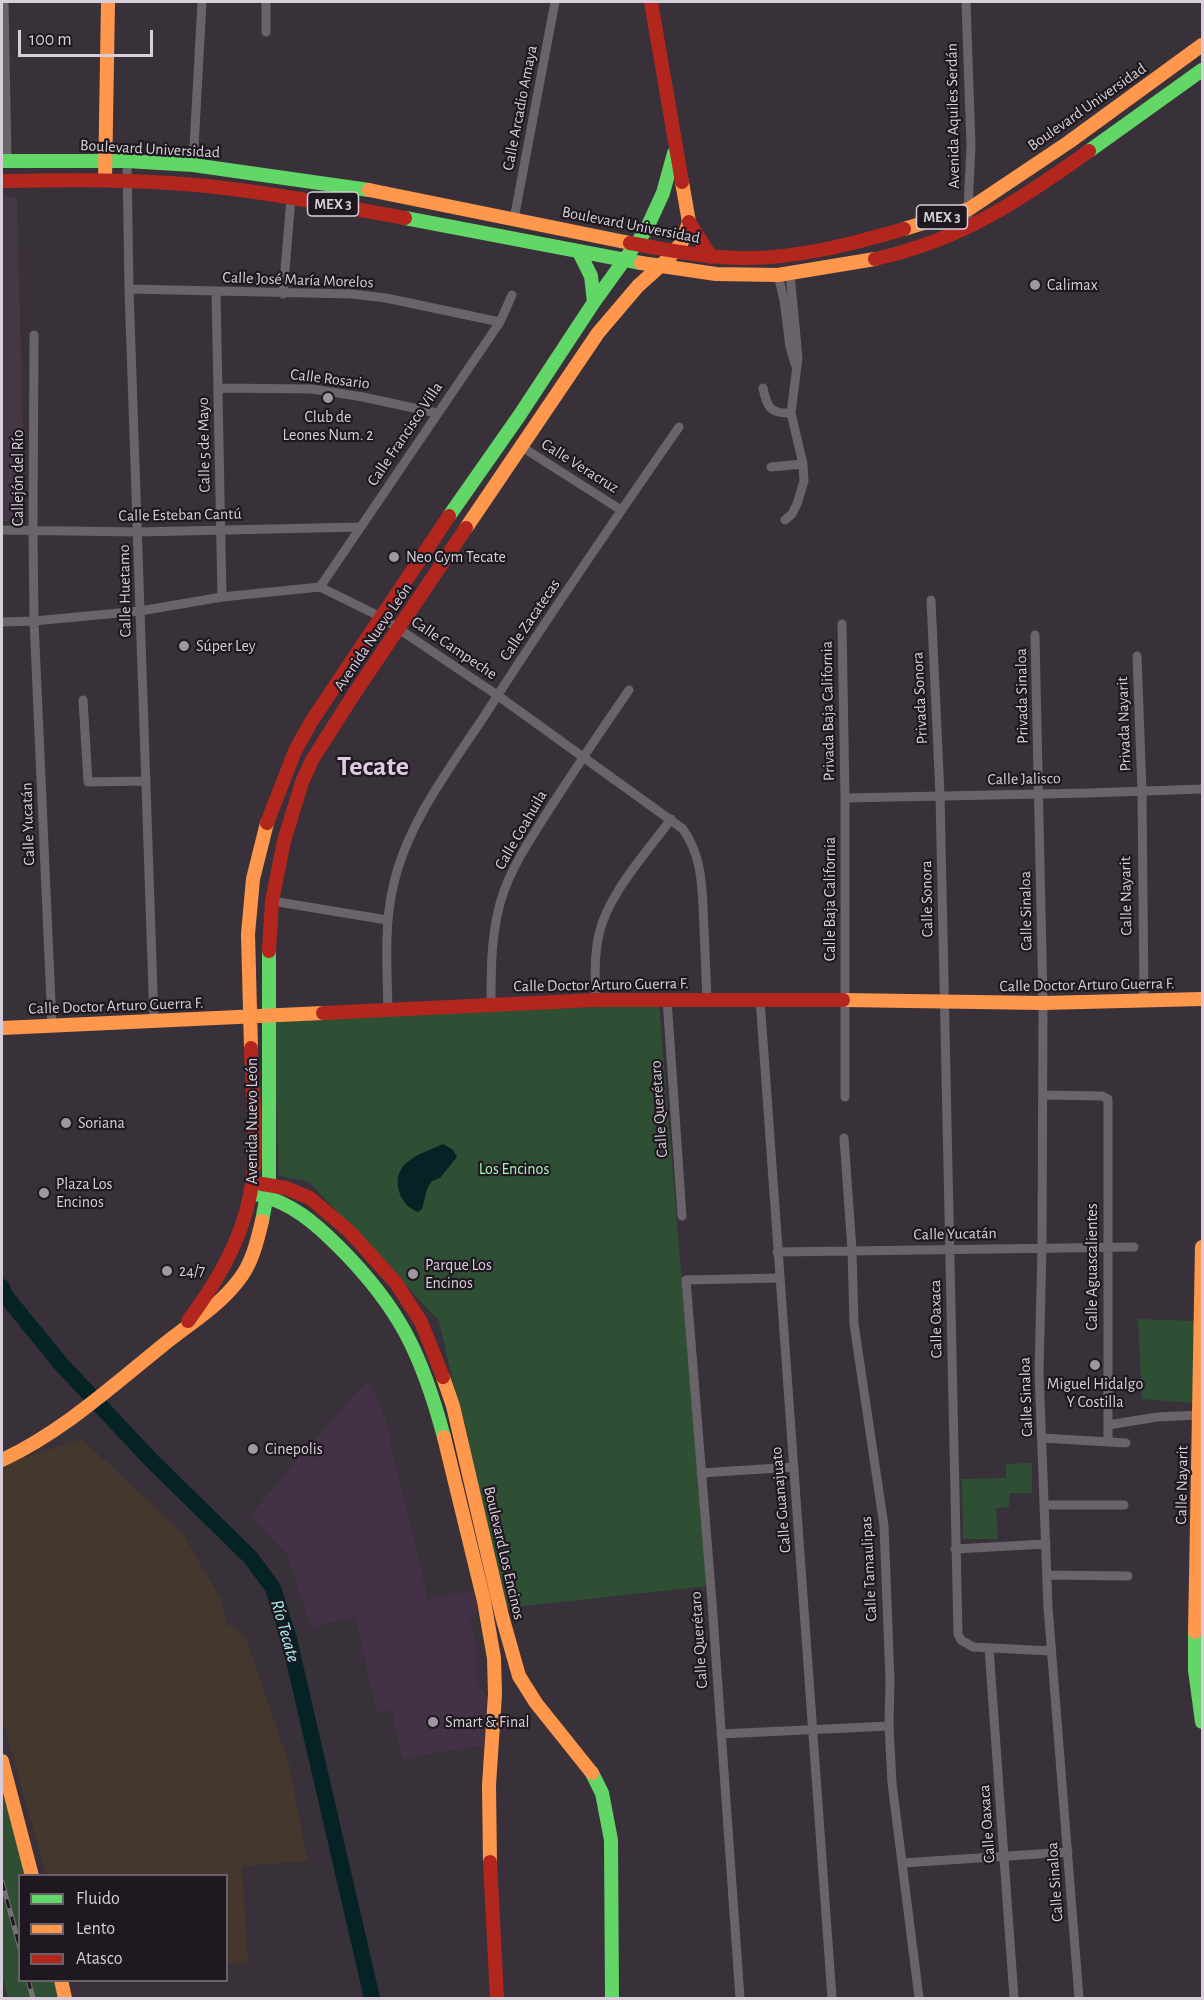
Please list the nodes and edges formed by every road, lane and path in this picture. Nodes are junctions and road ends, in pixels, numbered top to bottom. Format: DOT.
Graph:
graph roads {
  1 [pos="4,2"];
  2 [pos="108,2"];
  3 [pos="202,2"];
  4 [pos="266,2"];
  5 [pos="555,2"];
  6 [pos="651,2"];
  7 [pos="966,2"];
  8 [pos="266,32"];
  9 [pos="1203,45"];
  10 [pos="1203,70"];
  11 [pos="675,146"];
  12 [pos="4,161"];
  13 [pos="105,161"];
  14 [pos="128,161"];
  15 [pos="193,165"];
  16 [pos="105,180"];
  17 [pos="128,180"];
  18 [pos="2,181"];
  19 [pos="366,189"];
  20 [pos="291,198"];
  21 [pos="330,204"];
  22 [pos="969,209"];
  23 [pos="514,219"];
  24 [pos="689,222"];
  25 [pos="967,229"];
  26 [pos="636,244"];
  27 [pos="579,252"];
  28 [pos="675,252"];
  29 [pos="711,257"];
  30 [pos="625,261"];
  31 [pos="660,266"];
  32 [pos="784,275"];
  33 [pos="129,289"];
  34 [pos="216,292"];
  35 [pos="283,294"];
  36 [pos="512,295"];
  37 [pos="594,302"];
  38 [pos="500,322"];
  39 [pos="34,336"];
  40 [pos="218,388"];
  41 [pos="764,388"];
  42 [pos="437,413"];
  43 [pos="791,413"];
  44 [pos="679,427"];
  45 [pos="522,447"];
  46 [pos="803,465"];
  47 [pos="771,467"];
  48 [pos="621,510"];
  49 [pos="785,520"];
  50 [pos="360,527"];
  51 [pos="221,529"];
  52 [pos="2,530"];
  53 [pos="33,531"];
  54 [pos="138,532"];
  55 [pos="320,587"];
  56 [pos="222,597"];
  57 [pos="931,600"];
  58 [pos="140,611"];
  59 [pos="381,617"];
  60 [pos="34,621"];
  61 [pos="2,622"];
  62 [pos="842,624"];
  63 [pos="398,628"];
  64 [pos="1035,635"];
  65 [pos="1137,656"];
  66 [pos="629,690"];
  67 [pos="497,695"];
  68 [pos="82,700"];
  69 [pos="583,756"];
  70 [pos="144,781"];
  71 [pos="1203,789"];
  72 [pos="1142,791"];
  73 [pos="1038,793"];
  74 [pos="940,795"];
  75 [pos="845,798"];
  76 [pos="671,819"];
  77 [pos="272,902"];
  78 [pos="387,920"];
  79 [pos="667,999"];
  80 [pos="707,999"];
  81 [pos="760,999"];
  82 [pos="1203,999"];
  83 [pos="596,1000"];
  84 [pos="845,1001"];
  85 [pos="1144,1001"];
  86 [pos="945,1002"];
  87 [pos="1043,1003"];
  88 [pos="491,1004"];
  89 [pos="388,1009"];
  90 [pos="269,1016"];
  91 [pos="249,1017"];
  92 [pos="154,1020"];
  93 [pos="52,1025"];
  94 [pos="2,1028"];
  95 [pos="1043,1095"];
  96 [pos="845,1097"];
  97 [pos="844,1138"];
  98 [pos="251,1188"];
  99 [pos="269,1190"];
  100 [pos="682,1216"];
  101 [pos="1106,1247"];
  102 [pos="1134,1247"];
  103 [pos="1203,1247"];
  104 [pos="1042,1248"];
  105 [pos="852,1250"];
  106 [pos="950,1250"];
  107 [pos="777,1252"];
  108 [pos="779,1278"];
  109 [pos="179,1332"];
  110 [pos="1200,1415"];
  111 [pos="1108,1425"];
  112 [pos="458,1429"];
  113 [pos="443,1432"];
  114 [pos="1042,1438"];
  115 [pos="1108,1441"];
  116 [pos="1126,1443"];
  117 [pos="2,1460"];
  118 [pos="793,1467"];
  119 [pos="701,1473"];
  120 [pos="1124,1505"];
  121 [pos="1045,1506"];
  122 [pos="1046,1544"];
  123 [pos="956,1549"];
  124 [pos="1047,1575"];
  125 [pos="1128,1576"];
  126 [pos="1199,1608"];
  127 [pos="989,1648"];
  128 [pos="1051,1651"];
  129 [pos="1203,1722"];
  130 [pos="889,1726"];
  131 [pos="814,1730"];
  132 [pos="721,1734"];
  133 [pos="2,1761"];
  134 [pos="1068,1852"];
  135 [pos="1004,1856"];
  136 [pos="903,1863"];
  137 [pos="32,1874"];
  138 [pos="61,1982"];
  139 [pos="65,1998"];
  140 [pos="497,1998"];
  141 [pos="612,1998"];
  142 [pos="740,1998"];
  143 [pos="832,1998"];
  144 [pos="919,1998"];
  145 [pos="1014,1998"];
  146 [pos="1078,1998"];
  1 -- 12 [label="street"];
  2 -- 13 [label="main road"];
  3 -- 15 [label="street"];
  4 -- 8 [label="street"];
  5 -- 23 [label="street, Calle Arcadio Amaya"];
  6 -- 11 [label="main road"];
  7 -- 22 [label="street, Avenida Aquiles Serdán"];
  9 -- 22 [label="main road, Boulevard Universidad / MEX 3"];
  10 -- 25 [label="main road, Boulevard Universidad / MEX 3"];
  11 -- 24 [label="main road"];
  11 -- 26 [label="main road, Avenida Nuevo León"];
  12 -- 13 [label="main road, Boulevard Universidad / MEX 3"];
  13 -- 14 [label="main road, Boulevard Universidad / MEX 3"];
  13 -- 16 [label="main road"];
  14 -- 15 [label="main road, Boulevard Universidad / MEX 3"];
  14 -- 17 [label="street, Calle Huetamo"];
  15 -- 19 [label="main road, Boulevard Universidad / MEX 3"];
  16 -- 17 [label="main road, Boulevard Universidad / MEX 3"];
  16 -- 18 [label="main road, Boulevard Universidad / MEX 3"];
  17 -- 20 [label="main road, Boulevard Universidad / MEX 3"];
  17 -- 33 [label="street, Calle Huetamo"];
  19 -- 21 [label="main road"];
  19 -- 23 [label="main road, Boulevard Universidad / MEX 3"];
  20 -- 21 [label="main road, Boulevard Universidad / MEX 3"];
  20 -- 35 [label="street"];
  21 -- 27 [label="main road, Boulevard Universidad / MEX 3"];
  22 -- 25 [label="street, Avenida Aquiles Serdán"];
  22 -- 29 [label="main road, Boulevard Universidad / MEX 3"];
  23 -- 26 [label="main road, Boulevard Universidad / MEX 3"];
  24 -- 28 [label="main road"];
  24 -- 29 [label="main road"];
  25 -- 32 [label="main road, Boulevard Universidad / MEX 3"];
  26 -- 28 [label="main road, Boulevard Universidad / MEX 3"];
  26 -- 30 [label="main road, Avenida Nuevo León"];
  27 -- 30 [label="main road, Boulevard Universidad / MEX 3"];
  27 -- 37 [label="main road"];
  28 -- 29 [label="main road, Boulevard Universidad / MEX 3"];
  28 -- 31 [label="main road, Avenida Nuevo León"];
  30 -- 31 [label="main road, Boulevard Universidad / MEX 3"];
  30 -- 37 [label="main road, Avenida Nuevo León"];
  31 -- 32 [label="main road, Boulevard Universidad / MEX 3"];
  31 -- 45 [label="main road, Avenida Nuevo León"];
  32 -- 43 [label="street"];
  33 -- 34 [label="street, Calle José María Morelos"];
  33 -- 54 [label="street, Calle Huetamo"];
  34 -- 35 [label="street, Calle José María Morelos"];
  34 -- 40 [label="street, Calle 5 de Mayo"];
  35 -- 38 [label="street, Calle José María Morelos"];
  36 -- 38 [label="street, Calle Francisco Villa"];
  37 -- 59 [label="main road, Avenida Nuevo León"];
  38 -- 42 [label="street, Calle Francisco Villa"];
  39 -- 53 [label="street, Callejón del Río"];
  40 -- 42 [label="street, Calle Rosario"];
  40 -- 51 [label="street, Calle 5 de Mayo"];
  41 -- 43 [label="street"];
  42 -- 50 [label="street, Calle Francisco Villa"];
  43 -- 46 [label="street"];
  44 -- 48 [label="street, Calle Zacatecas"];
  45 -- 48 [label="street, Calle Veracruz"];
  45 -- 63 [label="main road, Avenida Nuevo León"];
  46 -- 47 [label="street"];
  46 -- 49 [label="street"];
  48 -- 67 [label="street, Calle Zacatecas"];
  50 -- 51 [label="street, Calle Esteban Cantú"];
  50 -- 55 [label="street, Calle Francisco Villa"];
  51 -- 54 [label="street, Calle Esteban Cantú"];
  51 -- 56 [label="street, Calle 5 de Mayo"];
  52 -- 53 [label="street, Calle Esteban Cantú"];
  53 -- 54 [label="street, Calle Esteban Cantú"];
  53 -- 60 [label="street, Callejón del Río"];
  54 -- 58 [label="street, Calle Huetamo"];
  55 -- 56 [label="street"];
  55 -- 59 [label="street, Calle Campeche"];
  56 -- 58 [label="street"];
  57 -- 74 [label="street, Privada Sonora"];
  58 -- 60 [label="street"];
  58 -- 70 [label="street, Calle Huetamo"];
  59 -- 63 [label="street, Calle Campeche"];
  59 -- 91 [label="main road, Avenida Nuevo León"];
  60 -- 61 [label="street"];
  60 -- 93 [label="street, Calle Yucatán"];
  62 -- 75 [label="street, Privada Baja California"];
  63 -- 67 [label="street, Calle Campeche"];
  63 -- 77 [label="main road, Avenida Nuevo León"];
  64 -- 73 [label="street, Privada Sinaloa"];
  65 -- 72 [label="street, Privada Nayarit"];
  66 -- 69 [label="street, Calle Coahuila"];
  67 -- 69 [label="street, Calle Campeche"];
  67 -- 78 [label="street, Calle Zacatecas"];
  68 -- 70 [label="street"];
  69 -- 76 [label="street, Calle Campeche"];
  69 -- 88 [label="street, Calle Coahuila"];
  70 -- 92 [label="street, Calle Huetamo"];
  71 -- 72 [label="street, Calle Jalisco"];
  72 -- 73 [label="street, Calle Jalisco"];
  72 -- 85 [label="street, Calle Nayarit"];
  73 -- 74 [label="street, Calle Jalisco"];
  73 -- 87 [label="street, Calle Sinaloa"];
  74 -- 75 [label="street, Calle Jalisco"];
  74 -- 86 [label="street, Calle Sonora"];
  75 -- 84 [label="street, Calle Baja California"];
  76 -- 80 [label="street, Calle Campeche"];
  76 -- 83 [label="street"];
  77 -- 78 [label="street"];
  77 -- 90 [label="main road, Avenida Nuevo León"];
  78 -- 89 [label="street, Calle Zacatecas"];
  79 -- 80 [label="main road, Calle Doctor Arturo Guerra F."];
  79 -- 83 [label="main road, Calle Doctor Arturo Guerra F."];
  79 -- 100 [label="street, Calle Querétaro"];
  80 -- 81 [label="main road, Calle Doctor Arturo Guerra F."];
  81 -- 84 [label="main road, Calle Doctor Arturo Guerra F."];
  81 -- 107 [label="street, Calle Guanajuato"];
  82 -- 85 [label="main road, Calle Doctor Arturo Guerra F."];
  83 -- 88 [label="main road, Calle Doctor Arturo Guerra F."];
  84 -- 86 [label="main road, Calle Doctor Arturo Guerra F."];
  84 -- 96 [label="street"];
  85 -- 87 [label="main road, Calle Doctor Arturo Guerra F."];
  86 -- 87 [label="main road, Calle Doctor Arturo Guerra F."];
  86 -- 106 [label="street, Calle Oaxaca"];
  87 -- 95 [label="street, Calle Sinaloa"];
  88 -- 89 [label="main road, Calle Doctor Arturo Guerra F."];
  89 -- 90 [label="main road, Calle Doctor Arturo Guerra F."];
  90 -- 91 [label="main road, Calle Doctor Arturo Guerra F."];
  90 -- 99 [label="main road, Avenida Nuevo León"];
  91 -- 92 [label="main road, Calle Doctor Arturo Guerra F."];
  91 -- 98 [label="main road, Avenida Nuevo León"];
  92 -- 93 [label="main road, Calle Doctor Arturo Guerra F."];
  93 -- 94 [label="main road, Calle Doctor Arturo Guerra F."];
  95 -- 101 [label="street, Calle Aguascalientes"];
  95 -- 104 [label="street, Calle Sinaloa"];
  97 -- 105 [label="street, Calle Tamaulipas"];
  98 -- 99 [label="main road, Boulevard Los Encinos"];
  98 -- 109 [label="main road, Avenida Nuevo León"];
  99 -- 109 [label="main road, Avenida Nuevo León"];
  99 -- 112 [label="main road, Boulevard Los Encinos"];
  99 -- 113 [label="main road, Boulevard Los Encinos"];
  101 -- 102 [label="street, Calle Yucatán"];
  101 -- 104 [label="street, Calle Yucatán"];
  101 -- 111 [label="street, Calle Aguascalientes"];
  103 -- 110 [label="main road, Calle Nayarit"];
  104 -- 106 [label="street, Calle Yucatán"];
  104 -- 114 [label="street, Calle Sinaloa"];
  105 -- 106 [label="street, Calle Yucatán"];
  105 -- 107 [label="street, Calle Yucatán"];
  105 -- 130 [label="street, Calle Tamaulipas"];
  106 -- 123 [label="street, Calle Oaxaca"];
  107 -- 108 [label="street, Calle Guanajuato"];
  108 -- 118 [label="street, Calle Guanajuato"];
  108 -- 119 [label="street, Calle Querétaro"];
  109 -- 117 [label="main road"];
  110 -- 111 [label="street"];
  110 -- 126 [label="main road, Calle Nayarit"];
  111 -- 115 [label="street, Calle Aguascalientes"];
  112 -- 113 [label="main road"];
  112 -- 141 [label="main road, Boulevard Los Encinos"];
  113 -- 140 [label="main road, Boulevard Los Encinos"];
  114 -- 115 [label="street"];
  114 -- 121 [label="street, Calle Sinaloa"];
  115 -- 116 [label="street"];
  118 -- 119 [label="street"];
  118 -- 131 [label="street, Calle Guanajuato"];
  119 -- 132 [label="street, Calle Querétaro"];
  120 -- 121 [label="street"];
  121 -- 122 [label="street, Calle Sinaloa"];
  122 -- 123 [label="street"];
  122 -- 124 [label="street, Calle Sinaloa"];
  123 -- 127 [label="street, Calle Oaxaca"];
  124 -- 125 [label="street"];
  124 -- 128 [label="street, Calle Sinaloa"];
  126 -- 129 [label="main road, Calle Nayarit"];
  127 -- 128 [label="street"];
  127 -- 135 [label="street, Calle Oaxaca"];
  128 -- 134 [label="street, Calle Sinaloa"];
  130 -- 131 [label="street"];
  130 -- 136 [label="street, Calle Tamaulipas"];
  131 -- 132 [label="street"];
  131 -- 143 [label="street, Calle Guanajuato"];
  132 -- 142 [label="street, Calle Querétaro"];
  133 -- 137 [label="main road"];
  134 -- 135 [label="street"];
  134 -- 146 [label="street, Calle Sinaloa"];
  135 -- 136 [label="street"];
  135 -- 145 [label="street, Calle Oaxaca"];
  136 -- 144 [label="street, Calle Tamaulipas"];
  138 -- 139 [label="main road"];
}
